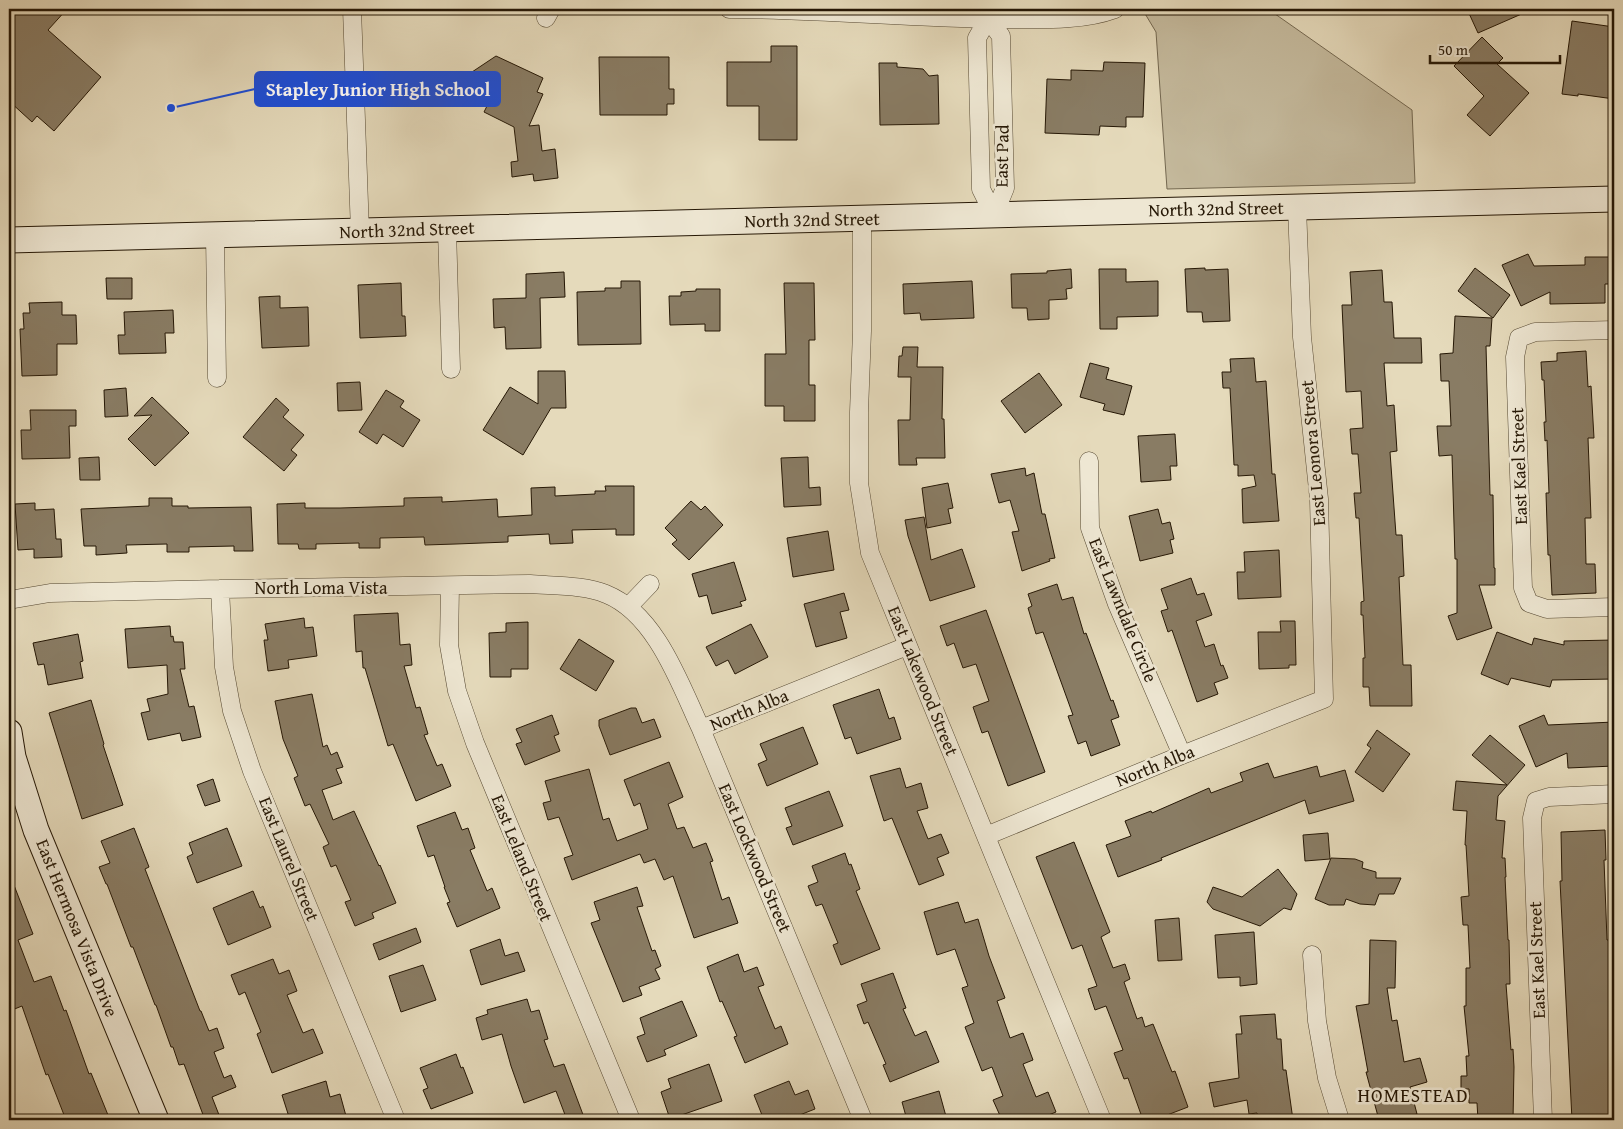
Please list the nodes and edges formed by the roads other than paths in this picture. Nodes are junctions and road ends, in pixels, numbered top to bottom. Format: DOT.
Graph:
graph roads {
  1 [pos="352,9"];
  2 [pos="729,9"];
  3 [pos="1115,9"];
  4 [pos="988,19"];
  5 [pos="1614,199"];
  6 [pos="1297,207"];
  7 [pos="994,215"];
  8 [pos="862,219"];
  9 [pos="447,229"];
  10 [pos="360,232"];
  11 [pos="214,234"];
  12 [pos="9,240"];
  13 [pos="1614,330"];
  14 [pos="451,369"];
  15 [pos="217,378"];
  16 [pos="1089,461"];
  17 [pos="650,584"];
  18 [pos="450,586"];
  19 [pos="220,589"];
  20 [pos="9,600"];
  21 [pos="628,607"];
  22 [pos="1614,607"];
  23 [pos="907,646"];
  24 [pos="1324,699"];
  25 [pos="701,729"];
  26 [pos="9,732"];
  27 [pos="1182,754"];
  28 [pos="1614,794"];
  29 [pos="986,836"];
  30 [pos="1312,955"];
  31 [pos="156,1120"];
  32 [pos="396,1120"];
  33 [pos="631,1120"];
  34 [pos="863,1120"];
  35 [pos="1102,1120"];
  36 [pos="1340,1120"];
  37 [pos="1543,1120"];
  1 -- 10 [label="street"];
  2 -- 4 [label="street"];
  3 -- 4 [label="street"];
  4 -- 7 [label="street, East Pad"];
  4 -- 7 [label="street, East Pad"];
  5 -- 6 [label="street, North 32nd Street"];
  6 -- 7 [label="street, North 32nd Street"];
  6 -- 24 [label="street, East Leonora Street"];
  7 -- 8 [label="street, North 32nd Street"];
  8 -- 9 [label="street, North 32nd Street"];
  8 -- 23 [label="street, East Lakewood Street"];
  9 -- 10 [label="street, North 32nd Street"];
  9 -- 14 [label="street"];
  10 -- 11 [label="street, North 32nd Street"];
  11 -- 12 [label="street, North 32nd Street"];
  11 -- 15 [label="street"];
  13 -- 22 [label="street, East Kael Street"];
  16 -- 27 [label="street, East Lawndale Circle"];
  17 -- 21 [label="street"];
  18 -- 19 [label="street, North Loma Vista"];
  18 -- 21 [label="street, North Loma Vista"];
  18 -- 33 [label="street, East Leland Street"];
  19 -- 20 [label="street, North Loma Vista"];
  19 -- 32 [label="street, East Laurel Street"];
  21 -- 25 [label="street, East Lockwood Street"];
  23 -- 25 [label="street, North Alba"];
  23 -- 29 [label="street, East Lakewood Street"];
  24 -- 27 [label="street, North Alba"];
  25 -- 34 [label="street, East Lockwood Street"];
  26 -- 31 [label="street, East Hermosa Vista Drive"];
  27 -- 29 [label="street, North Alba"];
  28 -- 37 [label="street, East Kael Street"];
  29 -- 35 [label="street, East Lakewood Street"];
  30 -- 36 [label="street"];
}
